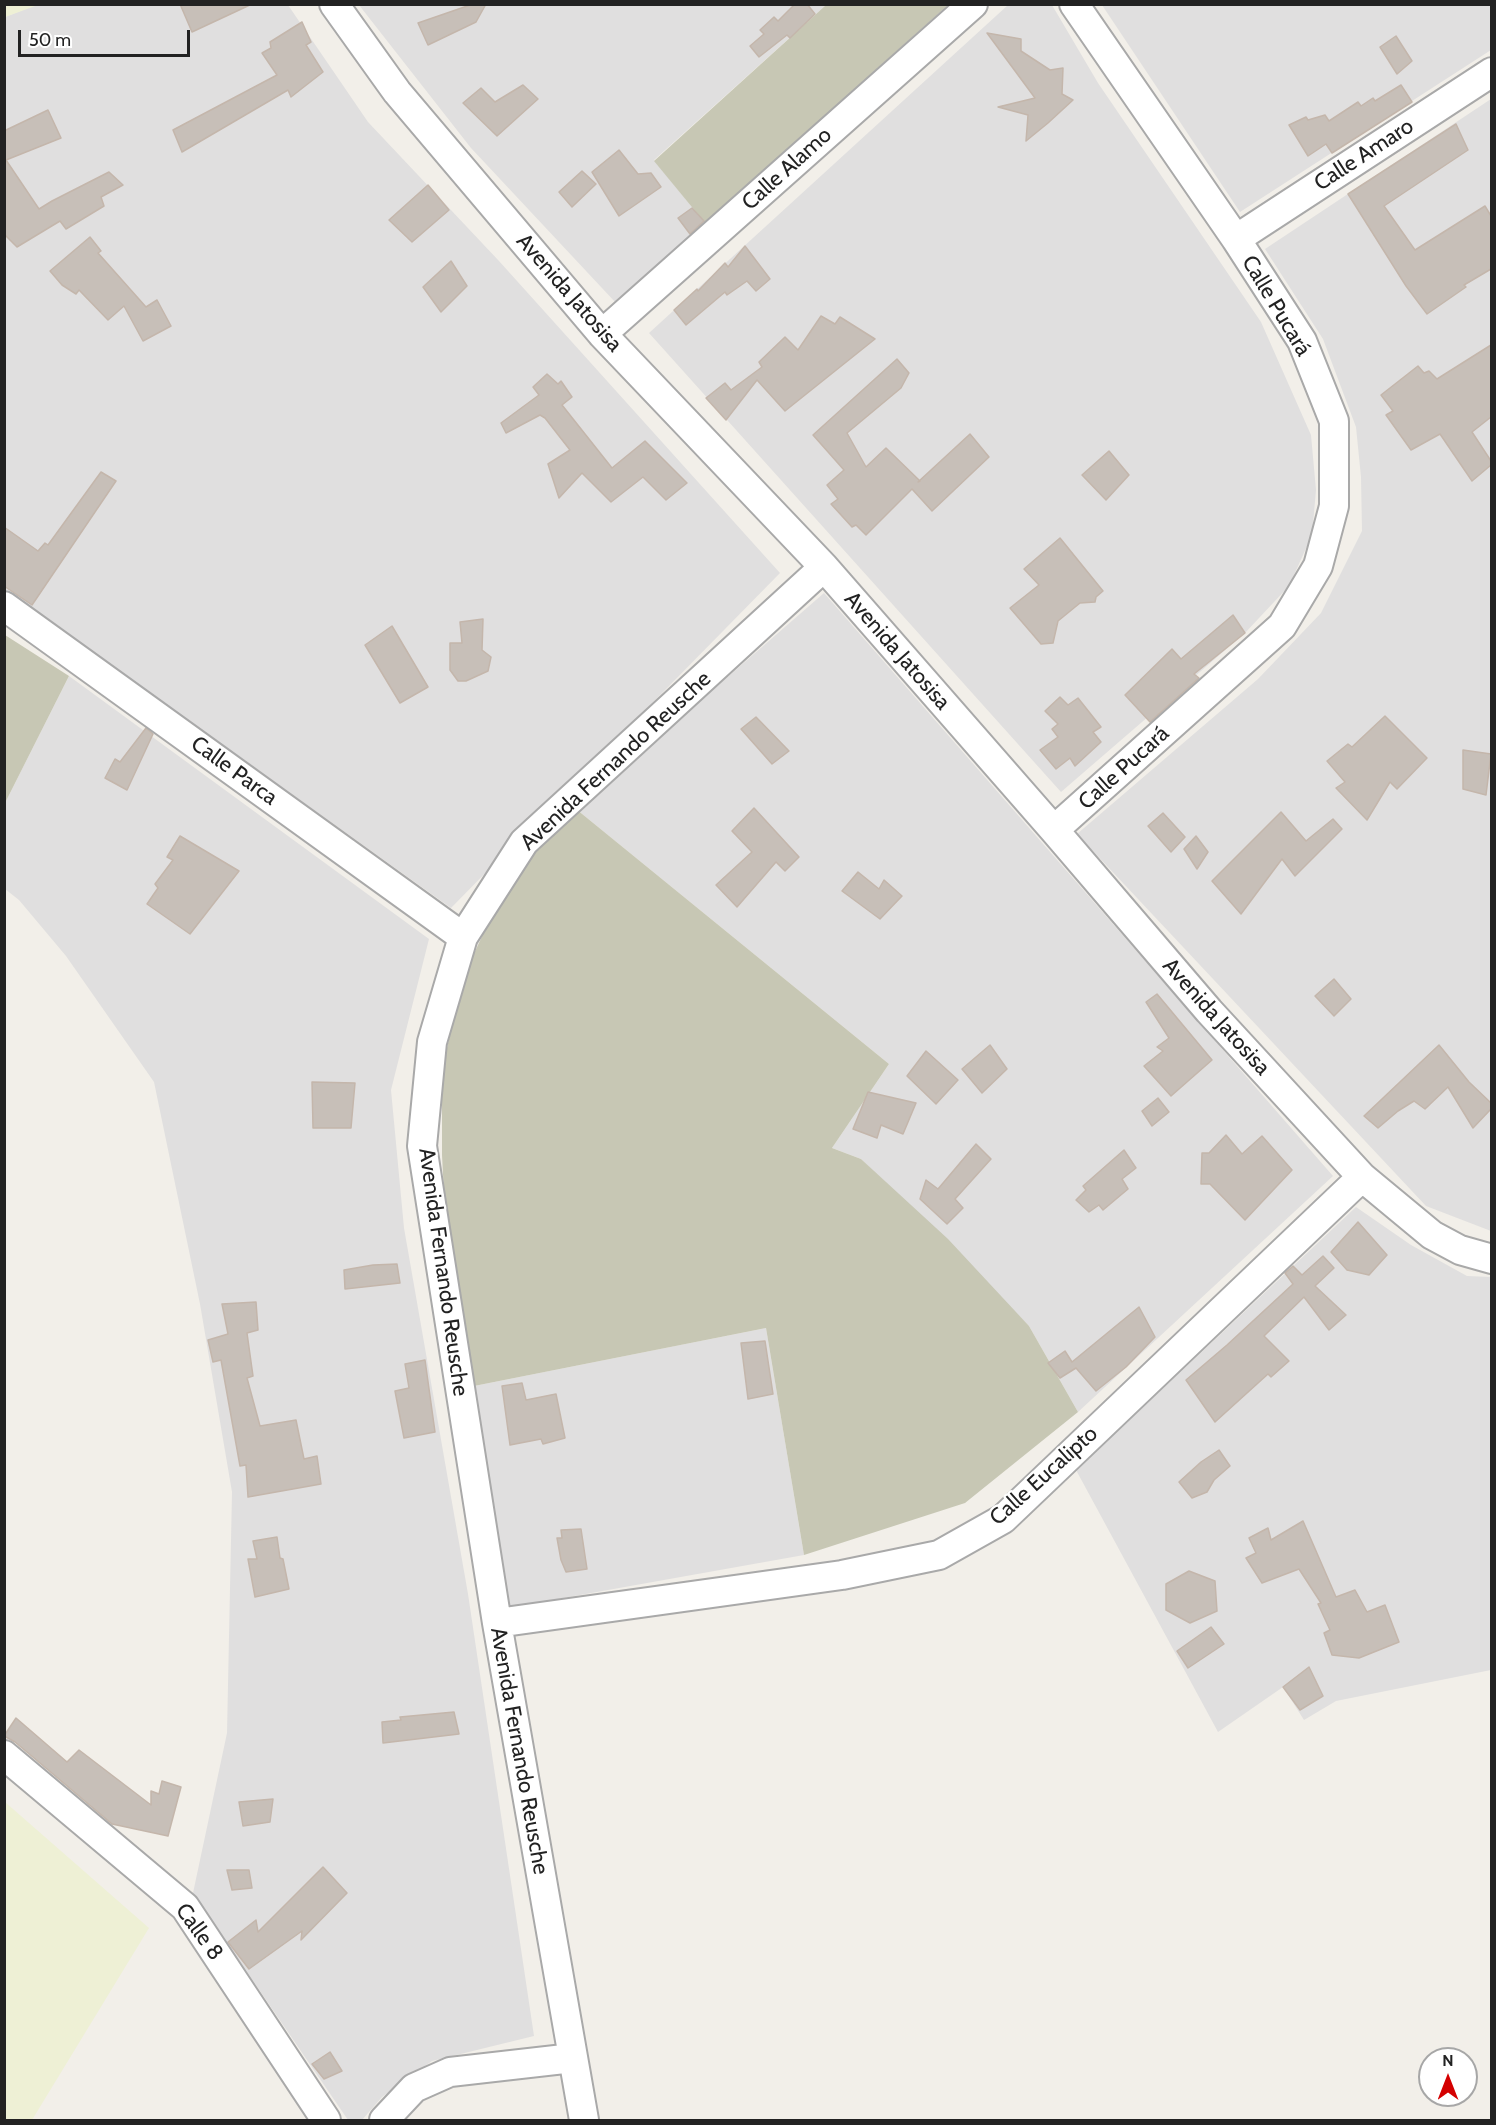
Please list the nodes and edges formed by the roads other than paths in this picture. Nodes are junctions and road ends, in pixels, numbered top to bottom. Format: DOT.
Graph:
graph roads {
  1 [pos="334,4"];
  2 [pos="973,4"];
  3 [pos="1074,4"];
  4 [pos="1491,72"];
  5 [pos="1236,238"];
  6 [pos="602,334"];
  7 [pos="824,567"];
  8 [pos="4,606"];
  9 [pos="1054,830"];
  10 [pos="464,937"];
  11 [pos="1362,1178"];
  12 [pos="1491,1259"];
  13 [pos="496,1623"];
  14 [pos="4,1755"];
  15 [pos="573,2058"];
  16 [pos="326,2121"];
  17 [pos="384,2121"];
  18 [pos="584,2121"];
  1 -- 6 [label="street, Avenida Jatosisa"];
  2 -- 6 [label="street, Calle Alamo"];
  3 -- 5 [label="street, Calle Pucará"];
  4 -- 5 [label="street, Calle Amaro"];
  5 -- 9 [label="street, Calle Pucará"];
  6 -- 7 [label="street, Avenida Jatosisa"];
  7 -- 9 [label="street, Avenida Jatosisa"];
  7 -- 10 [label="street, Avenida Fernando Reusche"];
  8 -- 10 [label="street, Calle Parca"];
  9 -- 11 [label="street, Avenida Jatosisa"];
  10 -- 13 [label="street, Avenida Fernando Reusche"];
  11 -- 12 [label="street, Avenida Jatosisa"];
  11 -- 13 [label="street, Calle Eucalipto"];
  13 -- 15 [label="street, Avenida Fernando Reusche"];
  14 -- 16 [label="street, Calle 8"];
  15 -- 17 [label="street"];
  15 -- 18 [label="street, Avenida Fernando Reusche"];
}
